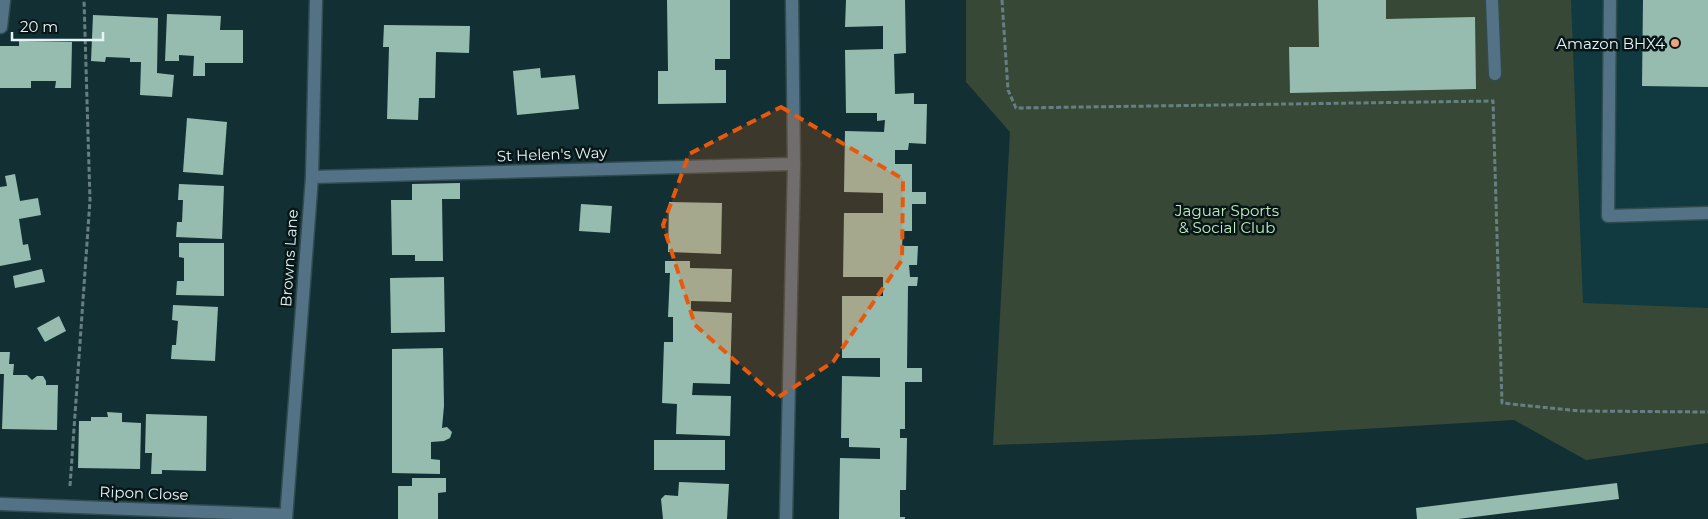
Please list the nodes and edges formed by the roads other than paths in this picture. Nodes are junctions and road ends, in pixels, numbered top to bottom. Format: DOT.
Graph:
graph roads {
  1 [pos="4,0"];
  2 [pos="316,0"];
  3 [pos="792,0"];
  4 [pos="1492,0"];
  5 [pos="1610,0"];
  6 [pos="1,26"];
  7 [pos="1495,74"];
  8 [pos="794,164"];
  9 [pos="312,177"];
  10 [pos="1708,213"];
  11 [pos="0,504"];
  12 [pos="286,517"];
  13 [pos="786,519"];
  1 -- 6 [label="street"];
  2 -- 9 [label="street, Browns Lane"];
  3 -- 8 [label="street"];
  4 -- 7 [label="street"];
  5 -- 10 [label="street"];
  8 -- 9 [label="street, St Helen's Way"];
  8 -- 13 [label="street"];
  9 -- 12 [label="street, Browns Lane"];
  11 -- 12 [label="street, Ripon Close"];
}
